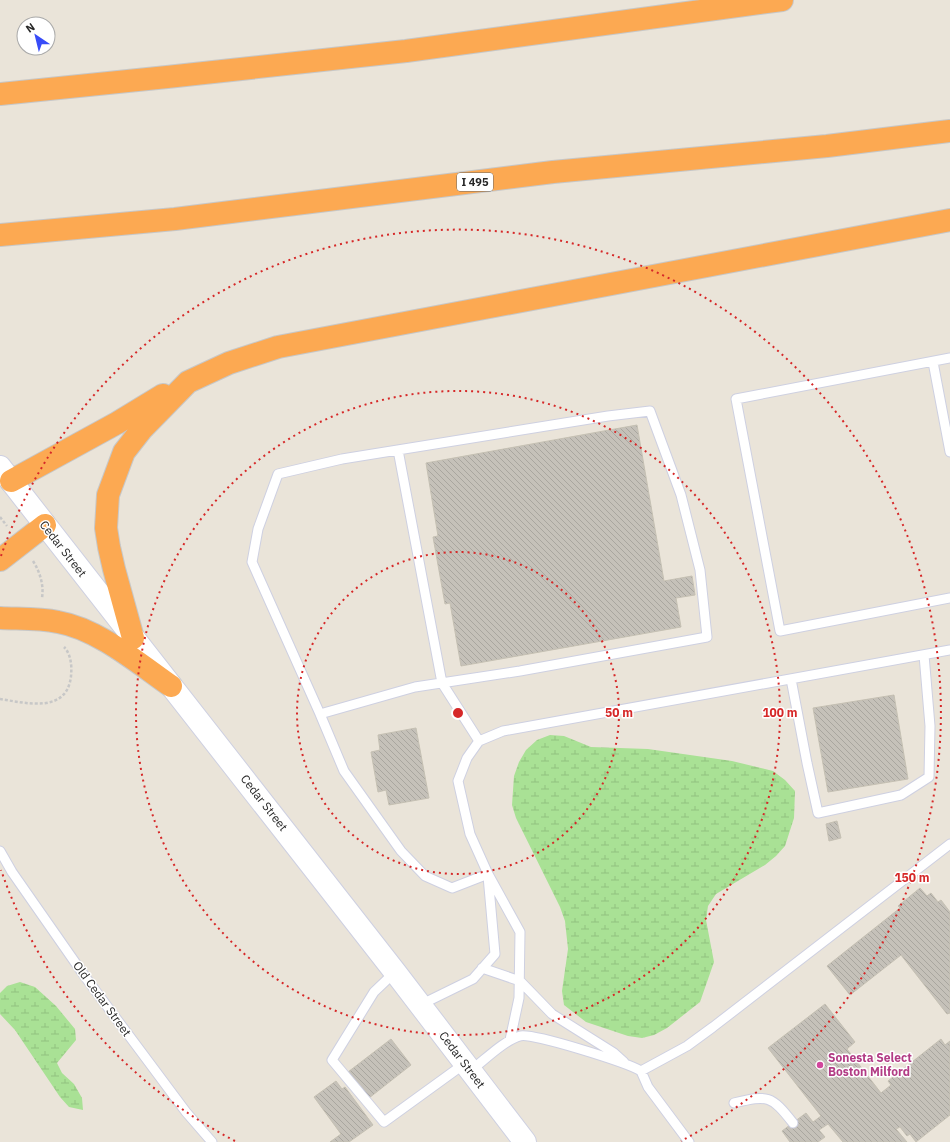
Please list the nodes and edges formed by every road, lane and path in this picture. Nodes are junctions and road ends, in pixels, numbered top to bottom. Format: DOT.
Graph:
graph roads {
  1 [pos="782,0"];
  2 [pos="0,94"];
  3 [pos="950,131"];
  4 [pos="950,220"];
  5 [pos="0,235"];
  6 [pos="950,358"];
  7 [pos="933,362"];
  8 [pos="188,382"];
  9 [pos="398,450"];
  10 [pos="950,452"];
  11 [pos="6,474"];
  12 [pos="45,525"];
  13 [pos="31,558"];
  14 [pos="0,560"];
  15 [pos="950,598"];
  16 [pos="41,600"];
  17 [pos="0,618"];
  18 [pos="133,638"];
  19 [pos="61,645"];
  20 [pos="950,650"];
  21 [pos="924,655"];
  22 [pos="791,679"];
  23 [pos="442,683"];
  24 [pos="171,686"];
  25 [pos="0,699"];
  26 [pos="320,714"];
  27 [pos="479,741"];
  28 [pos="950,844"];
  29 [pos="0,851"];
  30 [pos="488,874"];
  31 [pos="482,968"];
  32 [pos="395,972"];
  33 [pos="520,981"];
  34 [pos="420,1005"];
  35 [pos="510,1040"];
  36 [pos="627,1064"];
  37 [pos="467,1067"];
  38 [pos="641,1071"];
  39 [pos="734,1103"];
  40 [pos="793,1123"];
  41 [pos="519,1140"];
  42 [pos="212,1142"];
  43 [pos="689,1142"];
  1 -- 2 [label="highway"];
  3 -- 5 [label="highway, I 495"];
  4 -- 8 [label="highway"];
  6 -- 7 [label="lane"];
  7 -- 10 [label="lane"];
  7 -- 15 [label="lane"];
  8 -- 11 [label="highway"];
  8 -- 18 [label="highway"];
  9 -- 23 [label="lane"];
  9 -- 23 [label="lane"];
  9 -- 26 [label="lane"];
  11 -- 12 [label="main road, Cedar Street"];
  12 -- 14 [label="highway"];
  12 -- 18 [label="main road, Cedar Street"];
  13 -- 16 [label="path"];
  17 -- 24 [label="highway"];
  18 -- 24 [label="main road, Cedar Street"];
  19 -- 25 [label="path"];
  20 -- 21 [label="lane"];
  21 -- 22 [label="lane"];
  21 -- 22 [label="lane"];
  22 -- 27 [label="lane"];
  23 -- 26 [label="lane"];
  23 -- 27 [label="lane"];
  24 -- 32 [label="main road, Cedar Street"];
  26 -- 30 [label="lane"];
  27 -- 30 [label="lane"];
  28 -- 38 [label="lane"];
  29 -- 42 [label="lane, Old Cedar Street"];
  30 -- 31 [label="lane"];
  30 -- 33 [label="lane"];
  31 -- 33 [label="lane"];
  31 -- 34 [label="lane"];
  32 -- 34 [label="main road, Cedar Street"];
  32 -- 37 [label="lane"];
  33 -- 35 [label="lane"];
  33 -- 36 [label="lane"];
  34 -- 37 [label="main road, Cedar Street"];
  35 -- 36 [label="lane"];
  35 -- 37 [label="lane"];
  36 -- 38 [label="lane"];
  37 -- 41 [label="main road, Cedar Street"];
  38 -- 43 [label="lane"];
  39 -- 40 [label="lane"];
}
